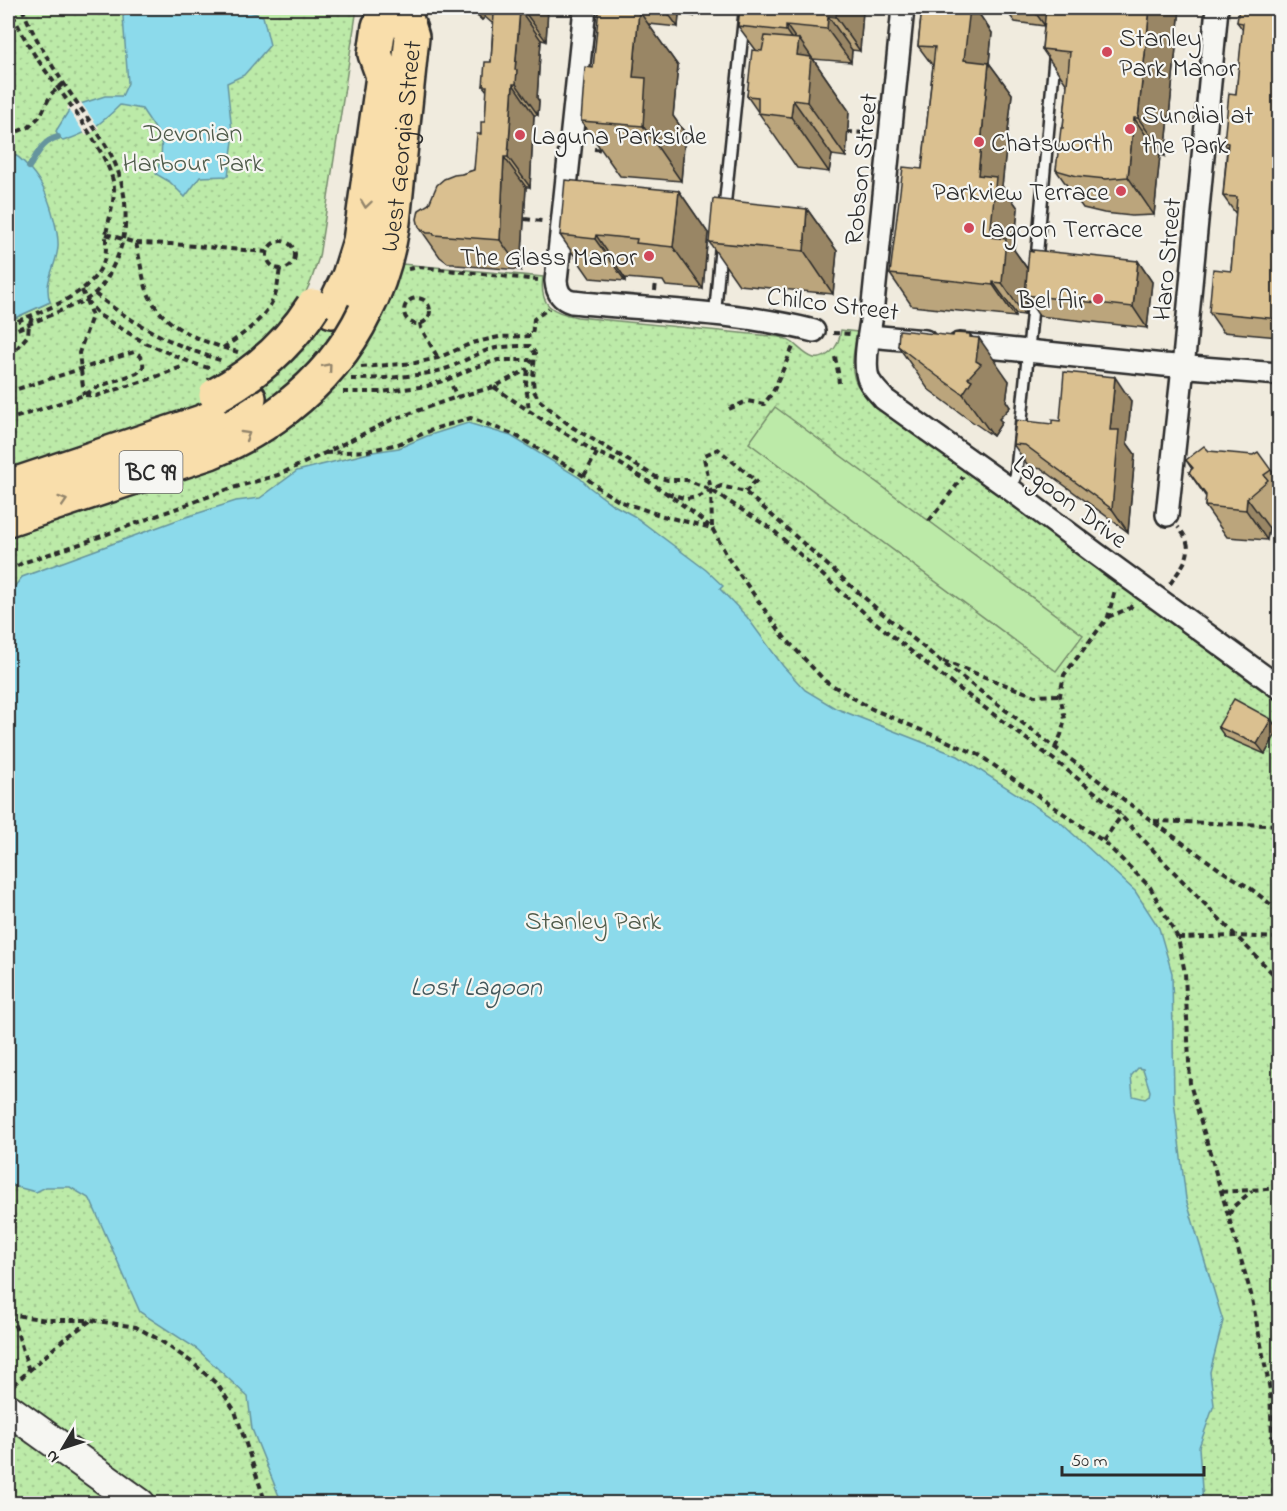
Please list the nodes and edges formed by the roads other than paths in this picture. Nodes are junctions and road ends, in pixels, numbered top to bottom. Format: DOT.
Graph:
graph roads {
  1 [pos="394,8"];
  2 [pos="403,8"];
  3 [pos="585,8"];
  4 [pos="745,8"];
  5 [pos="903,8"];
  6 [pos="1217,8"];
  7 [pos="1056,43"];
  8 [pos="375,54"];
  9 [pos="322,308"];
  10 [pos="715,315"];
  11 [pos="814,331"];
  12 [pos="869,336"];
  13 [pos="1029,351"];
  14 [pos="1183,366"];
  15 [pos="1280,374"];
  16 [pos="8,467"];
  17 [pos="8,487"];
  18 [pos="1010,489"];
  19 [pos="1167,515"];
  20 [pos="8,519"];
  21 [pos="1280,688"];
  22 [pos="8,1409"];
  23 [pos="140,1503"];
  1 -- 8 [label="highway, West Georgia Street / BC 99"];
  20 -- 2 [label="highway, West Georgia Street / BC 99, one-way, bridge"];
  3 -- 10 [label="street, Chilco Street"];
  4 -- 10 [label="lane"];
  5 -- 12 [label="street, Robson Street"];
  6 -- 14 [label="street, Haro Street"];
  7 -- 13 [label="lane"];
  8 -- 9 [label="highway"];
  8 -- 9 [label="highway, West Georgia Street / BC 99, one-way"];
  9 -- 16 [label="highway, bridge"];
  9 -- 17 [label="highway, BC 99"];
  10 -- 11 [label="street, Chilco Street"];
  12 -- 13 [label="street, Chilco Street"];
  12 -- 18 [label="street, Lagoon Drive"];
  13 -- 14 [label="street, Chilco Street"];
  13 -- 18 [label="lane"];
  14 -- 15 [label="street, Chilco Street"];
  14 -- 19 [label="street, Haro Street"];
  18 -- 21 [label="street, Lagoon Drive"];
  22 -- 23 [label="street"];
}
